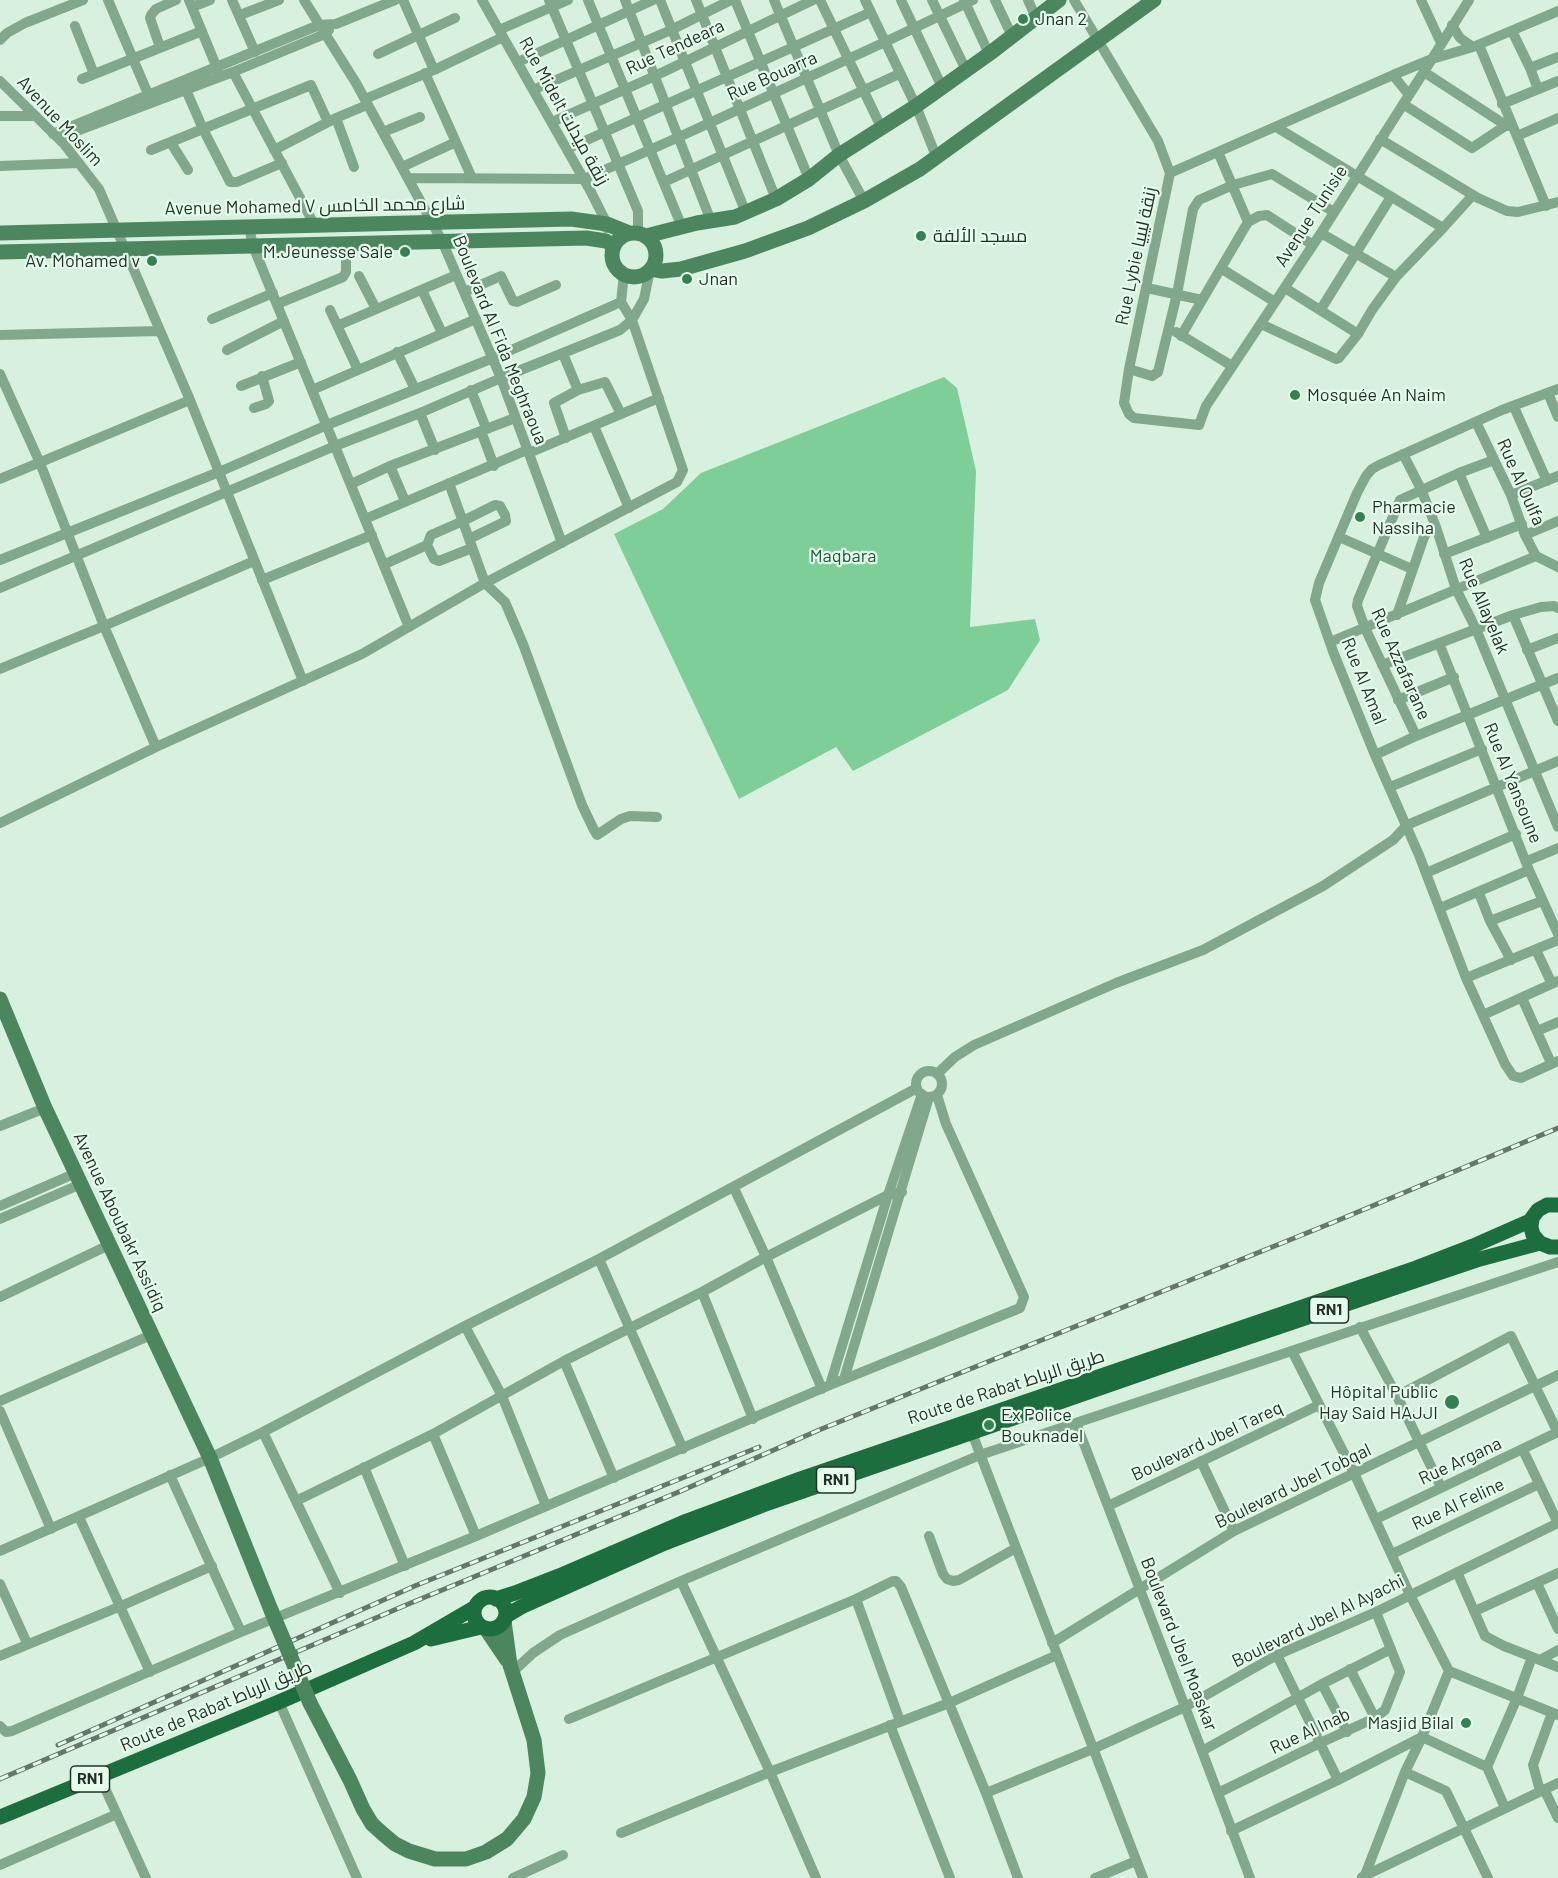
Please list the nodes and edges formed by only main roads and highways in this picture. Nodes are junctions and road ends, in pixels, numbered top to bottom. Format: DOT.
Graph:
graph roads {
  1 [pos="1558,1205"];
  2 [pos="1532,1220"];
  3 [pos="1553,1252"];
  4 [pos="496,1599"];
  5 [pos="474,1608"];
  6 [pos="505,1619"];
  7 [pos="484,1628"];
  8 [pos="414,1643"];
  9 [pos="0,1817"];
  1 -- 2 [label="main road, RN1"];
  2 -- 3 [label="main road"];
  2 -- 4 [label="main road, Route de Rabat طريق الرباط / RN1"];
  3 -- 6 [label="main road, Route de Rabat طريق الرباط / RN1"];
  4 -- 5 [label="main road, RN1"];
  4 -- 6 [label="main road"];
  5 -- 7 [label="main road"];
  5 -- 8 [label="main road, Route de Rabat طريق الرباط / RN1"];
  6 -- 7 [label="main road, RN1"];
  7 -- 8 [label="main road, Route de Rabat طريق الرباط / RN1"];
  8 -- 9 [label="main road, Route de Rabat طريق الرباط / RN1"];
}
